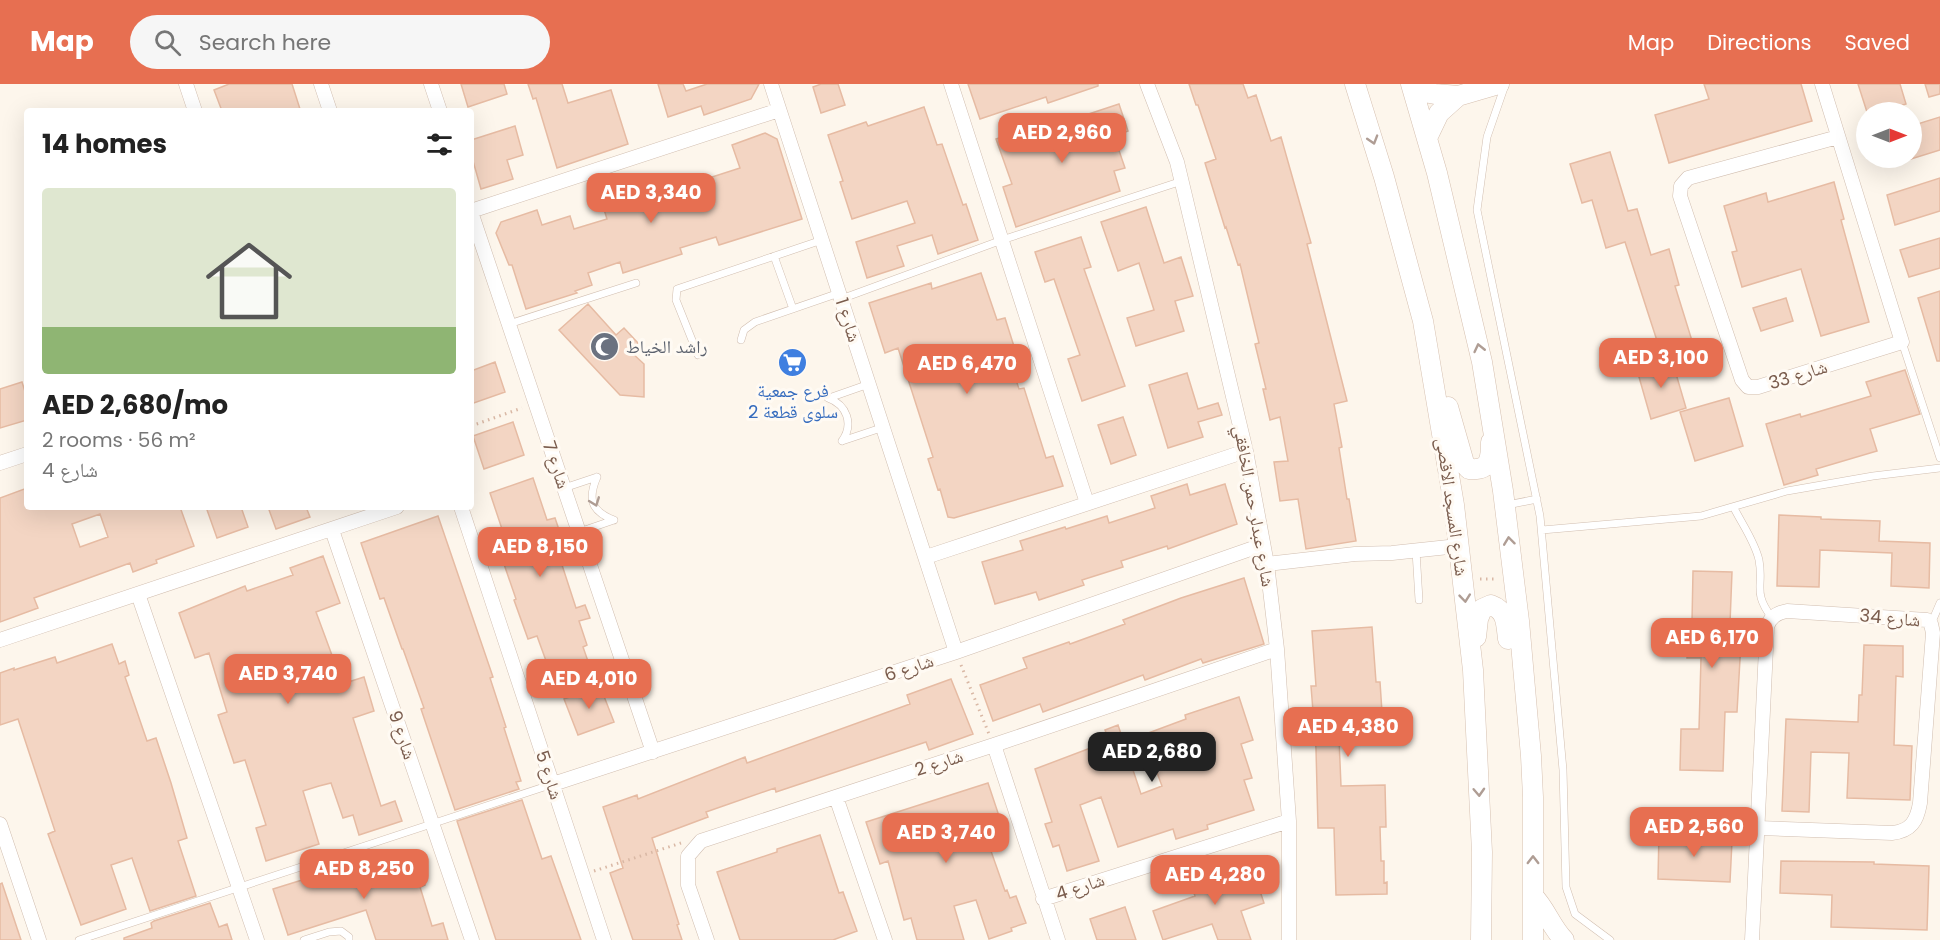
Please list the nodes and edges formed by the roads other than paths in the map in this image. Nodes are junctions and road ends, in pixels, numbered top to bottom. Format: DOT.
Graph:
graph roads {
  1 [pos="186,84"];
  2 [pos="321,84"];
  3 [pos="431,84"];
  4 [pos="771,84"];
  5 [pos="951,84"];
  6 [pos="1147,84"];
  7 [pos="1355,84"];
  8 [pos="1499,84"];
  9 [pos="1505,84"];
  10 [pos="1822,84"];
  11 [pos="1412,87"];
  12 [pos="1458,96"];
  13 [pos="194,108"];
  14 [pos="329,108"];
  15 [pos="439,108"];
  16 [pos="779,110"];
  17 [pos="1838,137"];
  18 [pos="1427,138"];
  19 [pos="1182,181"];
  20 [pos="474,210"];
  21 [pos="474,220"];
  22 [pos="822,240"];
  23 [pos="1002,240"];
  24 [pos="774,256"];
  25 [pos="636,283"];
  26 [pos="840,296"];
  27 [pos="793,309"];
  28 [pos="1423,321"];
  29 [pos="509,324"];
  30 [pos="741,340"];
  31 [pos="1902,342"];
  32 [pos="698,355"];
  33 [pos="869,384"];
  34 [pos="1490,404"];
  35 [pos="884,427"];
  36 [pos="1246,451"];
  37 [pos="24,455"];
  38 [pos="1940,458"];
  39 [pos="0,463"];
  40 [pos="1940,468"];
  41 [pos="564,488"];
  42 [pos="1537,499"];
  43 [pos="1087,503"];
  44 [pos="1505,505"];
  45 [pos="1734,508"];
  46 [pos="389,510"];
  47 [pos="462,510"];
  48 [pos="332,530"];
  49 [pos="1542,530"];
  50 [pos="579,532"];
  51 [pos="1262,545"];
  52 [pos="1458,546"];
  53 [pos="1416,551"];
  54 [pos="926,557"];
  55 [pos="1267,564"];
  56 [pos="138,594"];
  57 [pos="1419,600"];
  58 [pos="1940,603"];
  59 [pos="1772,618"];
  60 [pos="1932,624"];
  61 [pos="0,640"];
  62 [pos="1277,649"];
  63 [pos="956,652"];
  64 [pos="1473,670"];
  65 [pos="994,745"];
  66 [pos="653,752"];
  67 [pos="1531,756"];
  68 [pos="552,784"];
  69 [pos="837,797"];
  70 [pos="1289,821"];
  71 [pos="432,823"];
  72 [pos="0,824"];
  73 [pos="1758,828"];
  74 [pos="239,887"];
  75 [pos="1533,896"];
  76 [pos="1043,899"];
  77 [pos="39,940"];
  78 [pos="79,940"];
  79 [pos="257,940"];
  80 [pos="304,940"];
  81 [pos="349,940"];
  82 [pos="472,940"];
  83 [pos="604,940"];
  84 [pos="707,940"];
  85 [pos="885,940"];
  86 [pos="1058,940"];
  87 [pos="1289,940"];
  88 [pos="1481,940"];
  89 [pos="1533,940"];
  90 [pos="1564,940"];
  91 [pos="1610,940"];
  92 [pos="1752,940"];
  1 -- 13 [label="street"];
  2 -- 14 [label="street"];
  3 -- 15 [label="street"];
  4 -- 16 [label="street, شارع 1"];
  5 -- 23 [label="street"];
  6 -- 19 [label="street, شارع عبدلر حمن الخافقي"];
  7 -- 28 [label="main road, شارع المسجد الاقصى, one-way"];
  8 -- 12 [label="main road"];
  9 -- 42 [label="lane"];
  10 -- 17 [label="street"];
  11 -- 12 [label="main road"];
  11 -- 18 [label="main road"];
  12 -- 18 [label="main road"];
  16 -- 20 [label="street, شارع 7"];
  16 -- 22 [label="street, شارع 1"];
  17 -- 31 [label="street"];
  17 -- 31 [label="street, شارع 33"];
  34 -- 18 [label="main road, one-way"];
  19 -- 23 [label="lane"];
  19 -- 36 [label="street, شارع عبدلر حمن الخافقي"];
  21 -- 29 [label="street, شارع 7"];
  22 -- 24 [label="lane"];
  22 -- 26 [label="street, شارع 1"];
  23 -- 26 [label="lane"];
  23 -- 43 [label="street"];
  24 -- 27 [label="lane"];
  24 -- 32 [label="lane"];
  25 -- 29 [label="lane"];
  26 -- 27 [label="lane"];
  26 -- 33 [label="street, شارع 1"];
  27 -- 30 [label="lane"];
  28 -- 34 [label="main road"];
  28 -- 52 [label="main road, شارع المسجد الاقصى"];
  29 -- 41 [label="street, شارع 7"];
  31 -- 38 [label="lane"];
  33 -- 35 [label="street, شارع 1"];
  33 -- 35 [label="lane"];
  34 -- 44 [label="main road"];
  35 -- 54 [label="street, شارع 1"];
  36 -- 43 [label="street"];
  36 -- 51 [label="street, شارع عبدلر حمن الخافقي"];
  37 -- 39 [label="street"];
  40 -- 45 [label="lane"];
  41 -- 50 [label="street, شارع 7"];
  41 -- 50 [label="lane, one-way"];
  42 -- 44 [label="lane"];
  42 -- 49 [label="lane"];
  43 -- 54 [label="street"];
  67 -- 44 [label="main road, one-way"];
  45 -- 49 [label="lane"];
  45 -- 59 [label="lane"];
  46 -- 48 [label="street"];
  47 -- 68 [label="street, شارع 5"];
  48 -- 56 [label="street"];
  48 -- 71 [label="street, شارع 9"];
  49 -- 91 [label="lane"];
  50 -- 66 [label="street, شارع 7"];
  51 -- 55 [label="street, شارع عبدلر حمن الخافقي"];
  51 -- 63 [label="street, شارع 6"];
  52 -- 53 [label="street"];
  52 -- 64 [label="main road, شارع المسجد الاقصى, one-way"];
  53 -- 55 [label="street"];
  53 -- 57 [label="lane"];
  54 -- 63 [label="street, شارع 1"];
  55 -- 62 [label="street, شارع عبدلر حمن الخافقي"];
  56 -- 61 [label="street"];
  56 -- 74 [label="street"];
  58 -- 60 [label="lane"];
  59 -- 60 [label="street, شارع 34"];
  59 -- 73 [label="street"];
  60 -- 73 [label="street, شارع 34"];
  62 -- 65 [label="street, شارع 2"];
  62 -- 70 [label="street, شارع عبدلر حمن الخافقي"];
  63 -- 66 [label="street, شارع 6"];
  64 -- 67 [label="main road"];
  64 -- 88 [label="main road, شارع المسجد الاقصى, one-way"];
  65 -- 69 [label="street, شارع 2"];
  65 -- 76 [label="street, شارع 4"];
  66 -- 68 [label="street, شارع 6"];
  75 -- 67 [label="main road, one-way"];
  68 -- 71 [label="lane"];
  68 -- 83 [label="street, شارع 5"];
  69 -- 84 [label="street, شارع 2"];
  69 -- 85 [label="street"];
  70 -- 76 [label="street, شارع 4"];
  70 -- 87 [label="street, شارع عبدلر حمن الخافقي"];
  71 -- 74 [label="lane"];
  71 -- 82 [label="street, شارع 9"];
  72 -- 77 [label="street"];
  73 -- 92 [label="street"];
  74 -- 78 [label="lane"];
  74 -- 79 [label="street"];
  75 -- 89 [label="main road"];
  75 -- 90 [label="main road"];
  76 -- 86 [label="street, شارع 4"];
  80 -- 81 [label="lane"];
}
